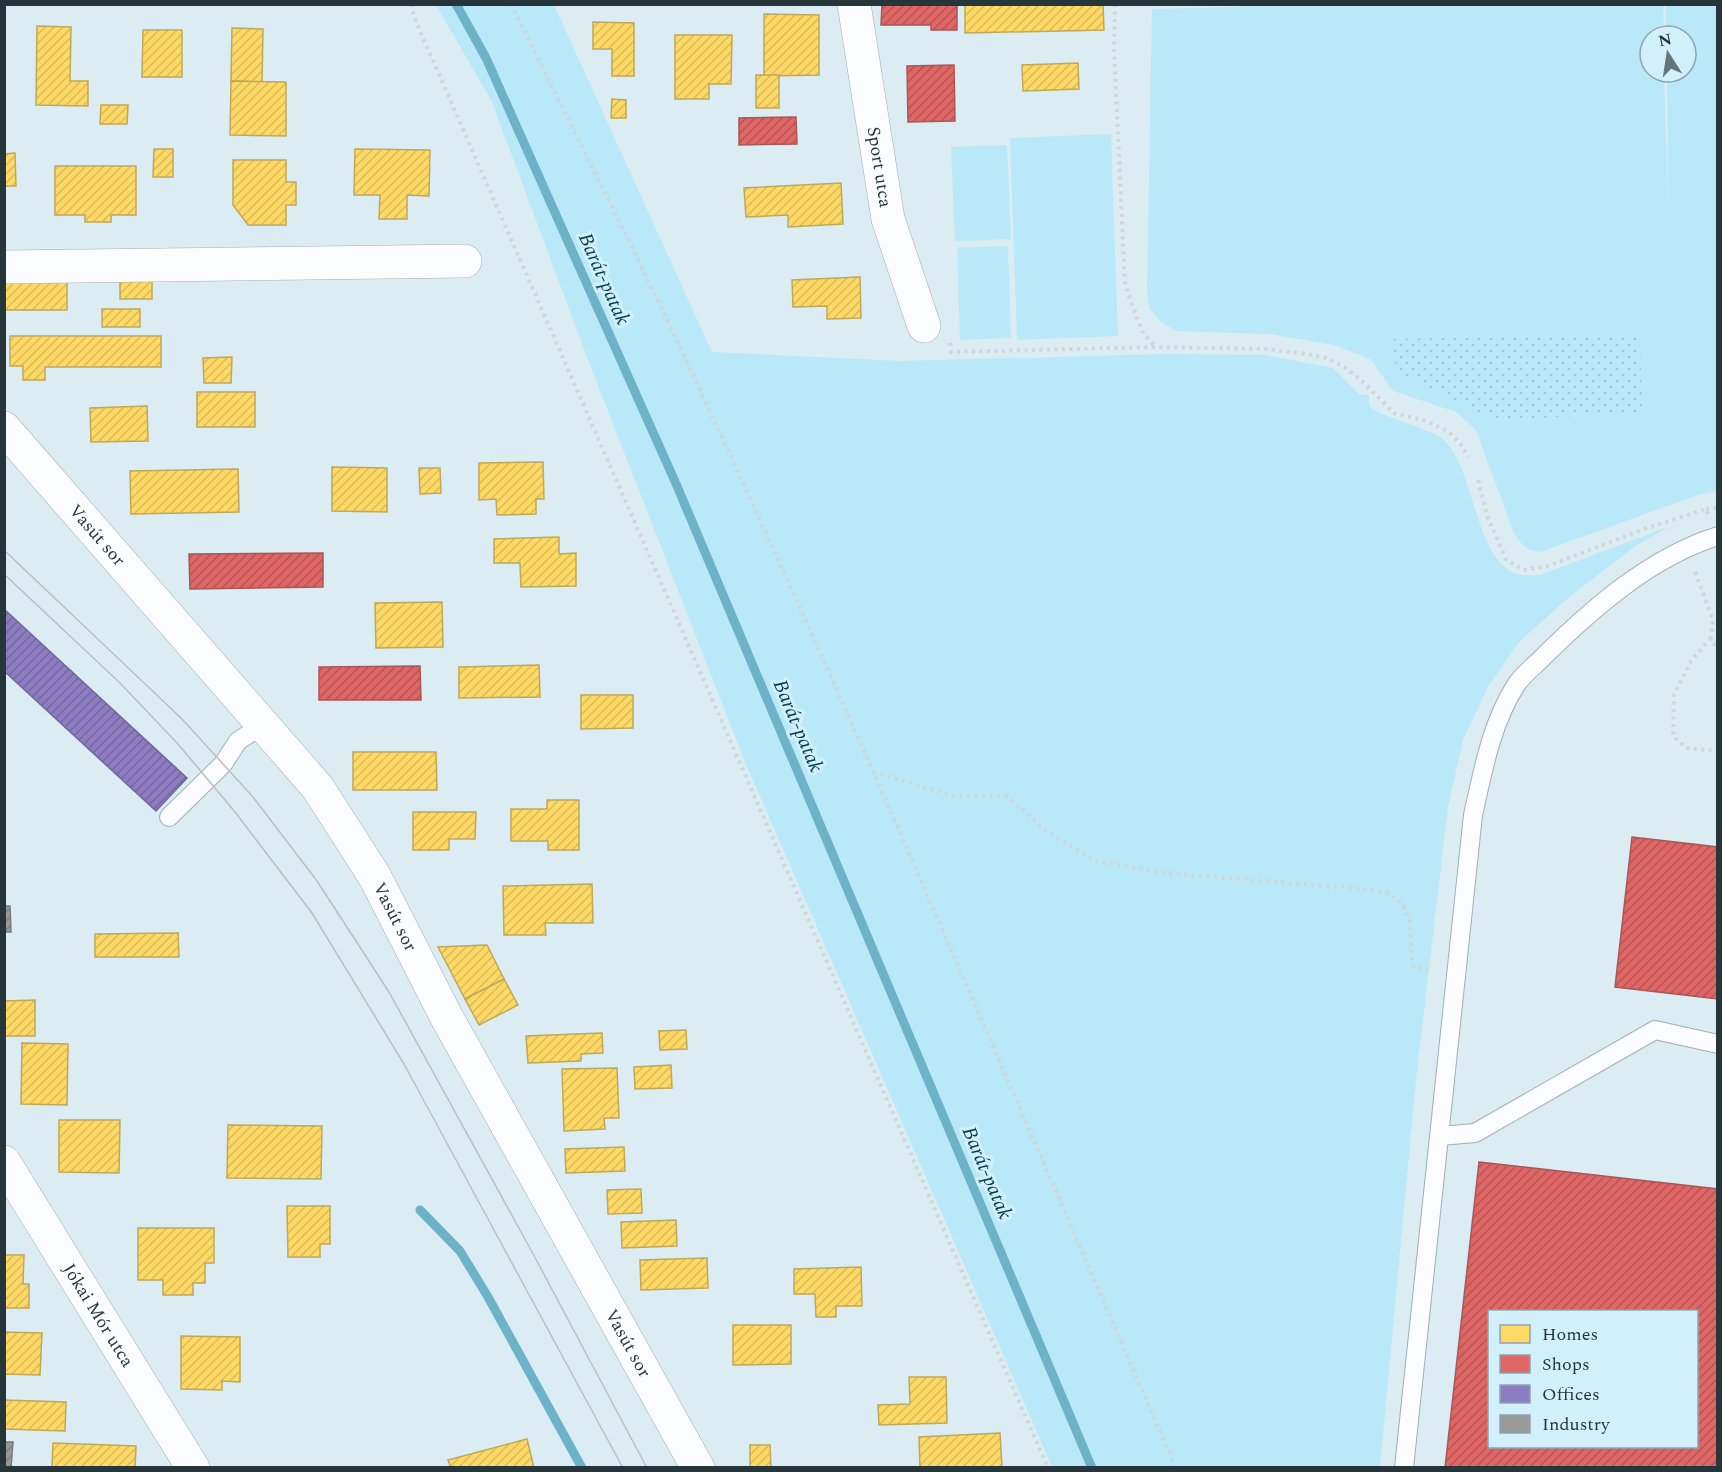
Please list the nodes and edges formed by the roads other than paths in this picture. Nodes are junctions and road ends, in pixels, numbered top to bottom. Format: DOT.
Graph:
graph roads {
  1 [pos="854,4"];
  2 [pos="465,261"];
  3 [pos="4,267"];
  4 [pos="937,332"];
  5 [pos="4,428"];
  6 [pos="1717,536"];
  7 [pos="264,724"];
  8 [pos="169,817"];
  9 [pos="1718,1044"];
  10 [pos="1440,1136"];
  11 [pos="4,1162"];
  12 [pos="193,1467"];
  13 [pos="698,1467"];
  14 [pos="1404,1467"];
  1 -- 4 [label="street, Sport utca"];
  2 -- 3 [label="street"];
  5 -- 7 [label="street, Vasút sor"];
  6 -- 10 [label="lane"];
  7 -- 8 [label="lane"];
  7 -- 13 [label="street, Vasút sor"];
  9 -- 10 [label="lane"];
  10 -- 14 [label="lane"];
  11 -- 12 [label="street, Jókai Mór utca"];
}
